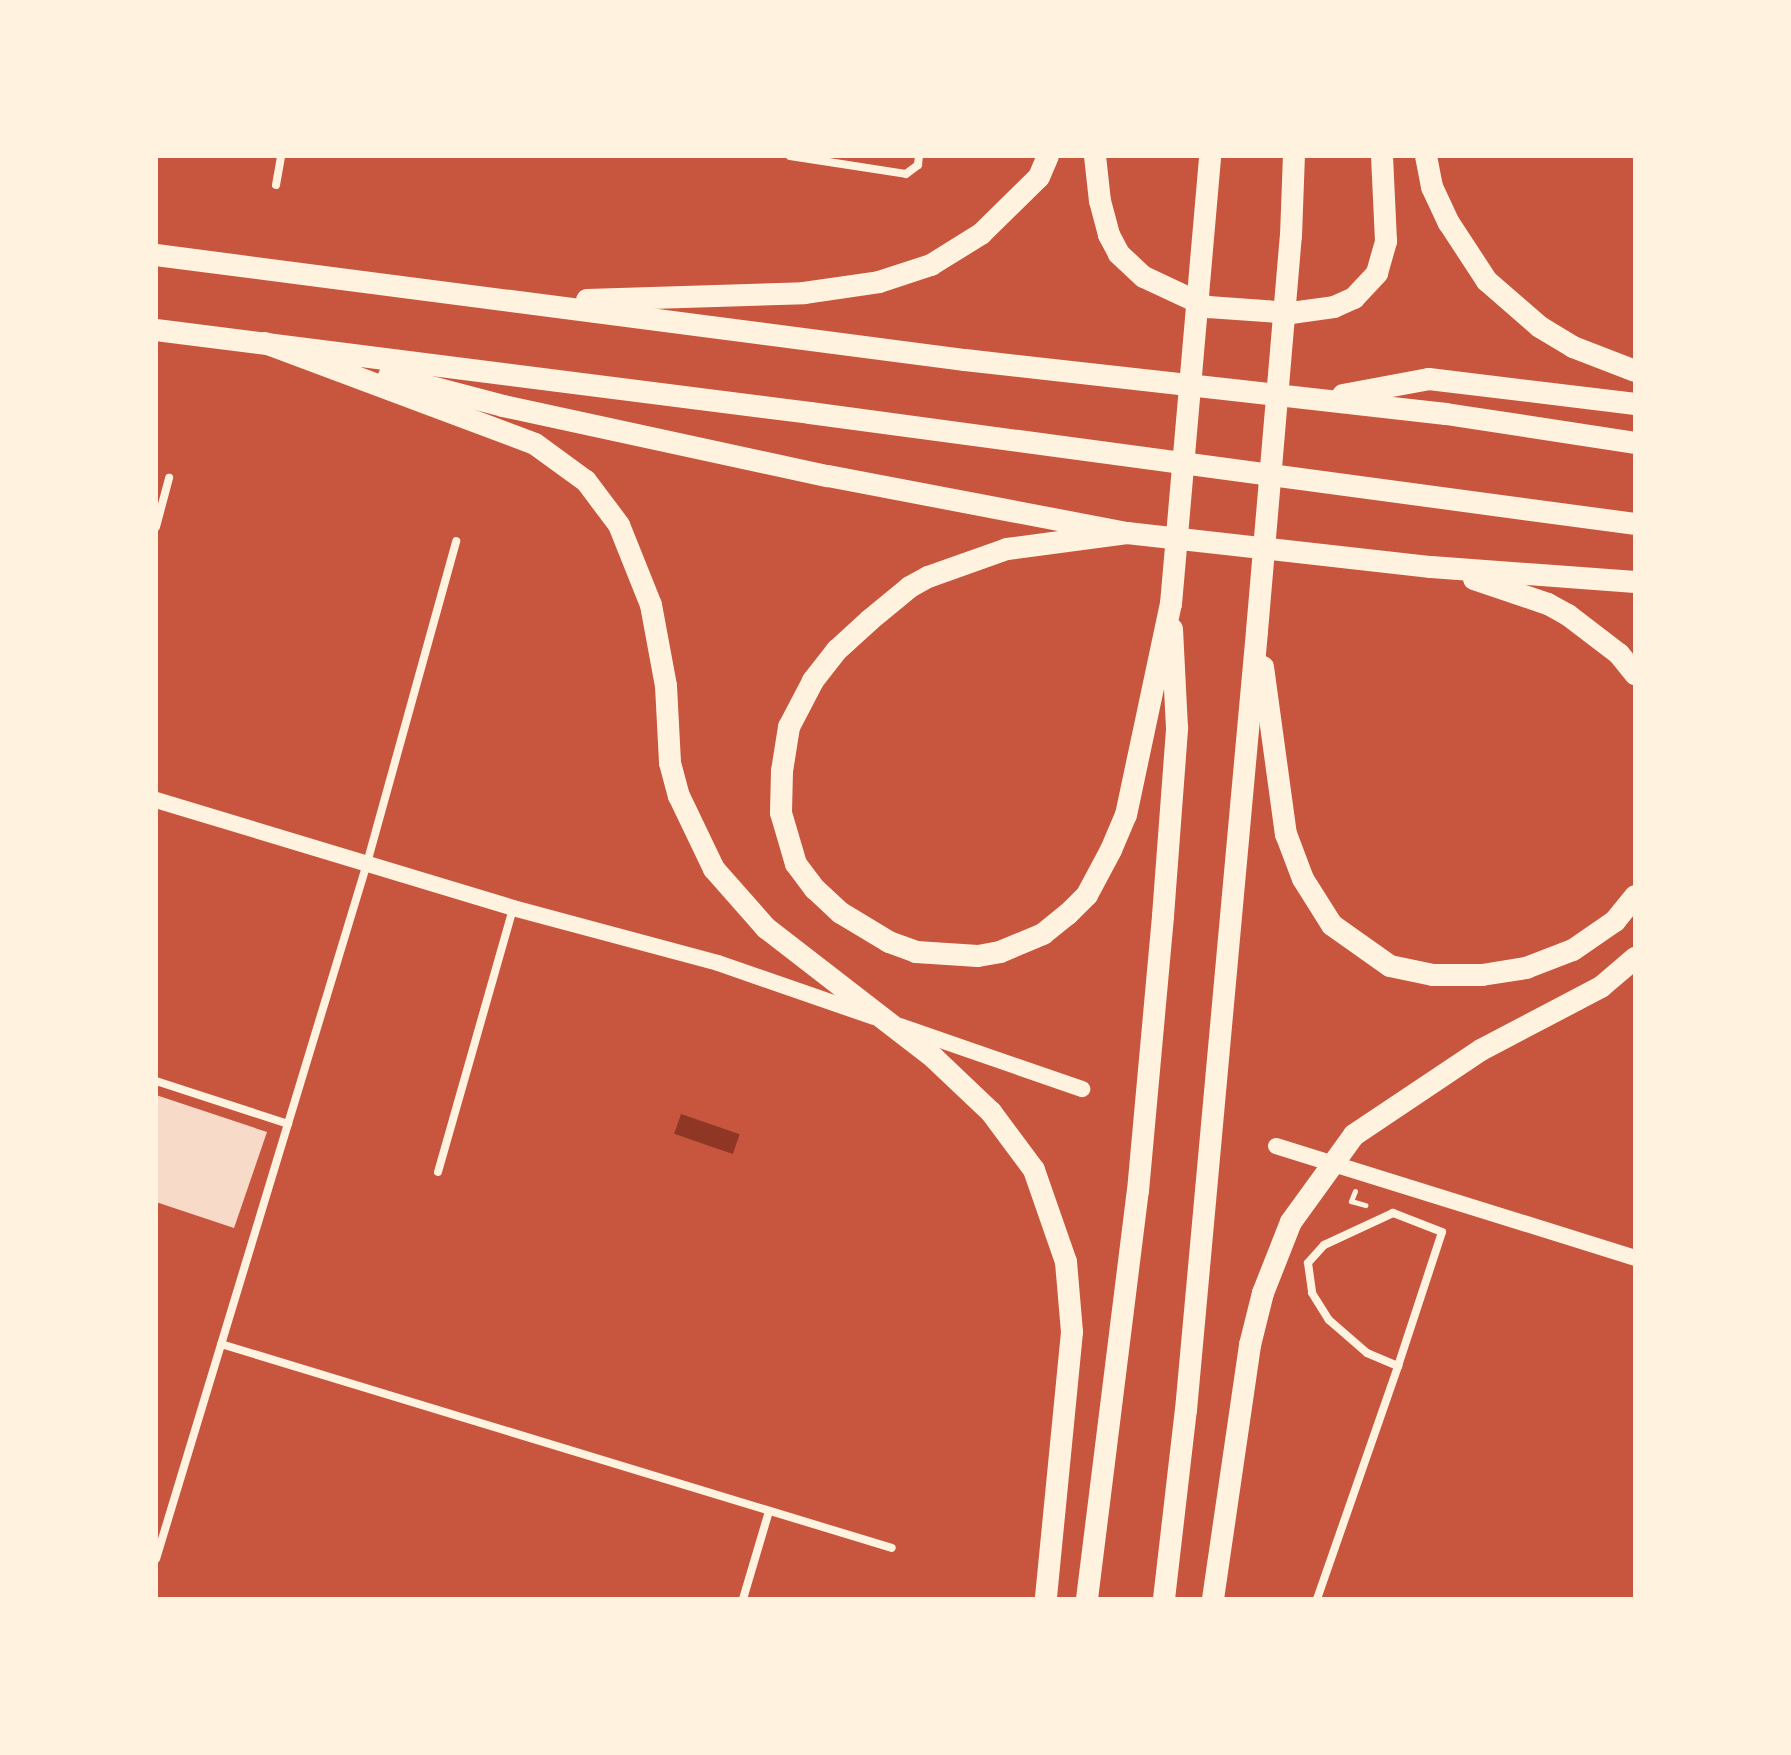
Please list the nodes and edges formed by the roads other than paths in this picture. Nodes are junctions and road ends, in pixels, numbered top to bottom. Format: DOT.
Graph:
graph roads {
  1 [pos="281,156"];
  2 [pos="790,156"];
  3 [pos="1048,156"];
  4 [pos="1095,156"];
  5 [pos="1210,156"];
  6 [pos="1294,156"];
  7 [pos="1382,156"];
  8 [pos="1426,156"];
  9 [pos="804,157"];
  10 [pos="918,160"];
  11 [pos="276,185"];
  12 [pos="156,255"];
  13 [pos="521,302"];
  14 [pos="156,330"];
  15 [pos="265,343"];
  16 [pos="1635,371"];
  17 [pos="1324,399"];
  18 [pos="1635,404"];
  19 [pos="1635,443"];
  20 [pos="169,478"];
  21 [pos="1635,524"];
  22 [pos="156,527"];
  23 [pos="1127,533"];
  24 [pos="456,541"];
  25 [pos="1431,567"];
  26 [pos="1635,582"];
  27 [pos="1171,604"];
  28 [pos="1257,631"];
  29 [pos="1635,674"];
  30 [pos="156,800"];
  31 [pos="367,863"];
  32 [pos="1635,896"];
  33 [pos="513,908"];
  34 [pos="1635,958"];
  35 [pos="156,1081"];
  36 [pos="1082,1089"];
  37 [pos="288,1124"];
  38 [pos="1276,1146"];
  39 [pos="438,1172"];
  40 [pos="1635,1258"];
  41 [pos="221,1344"];
  42 [pos="1398,1366"];
  43 [pos="769,1511"];
  44 [pos="892,1548"];
  45 [pos="156,1559"];
  46 [pos="743,1599"];
  47 [pos="1046,1599"];
  48 [pos="1087,1599"];
  49 [pos="1164,1599"];
  50 [pos="1213,1599"];
  51 [pos="1317,1599"];
  1 -- 11 [label="street"];
  2 -- 9 [label="street"];
  3 -- 13 [label="highway"];
  4 -- 7 [label="highway"];
  5 -- 27 [label="highway"];
  6 -- 28 [label="highway"];
  8 -- 16 [label="highway"];
  9 -- 10 [label="street"];
  12 -- 13 [label="highway"];
  13 -- 17 [label="highway"];
  14 -- 15 [label="highway"];
  15 -- 21 [label="highway"];
  15 -- 23 [label="highway"];
  15 -- 47 [label="highway"];
  17 -- 18 [label="highway"];
  17 -- 19 [label="highway"];
  20 -- 22 [label="street"];
  23 -- 25 [label="highway"];
  23 -- 27 [label="highway"];
  24 -- 31 [label="street"];
  25 -- 26 [label="highway"];
  25 -- 29 [label="highway"];
  27 -- 48 [label="highway"];
  28 -- 32 [label="highway"];
  28 -- 49 [label="highway"];
  30 -- 31 [label="main road"];
  31 -- 33 [label="main road"];
  31 -- 37 [label="street"];
  33 -- 36 [label="main road"];
  33 -- 39 [label="street"];
  34 -- 50 [label="highway"];
  35 -- 37 [label="street"];
  37 -- 41 [label="street"];
  38 -- 40 [label="main road"];
  41 -- 43 [label="street"];
  41 -- 45 [label="street"];
  42 -- 42 [label="street"];
  42 -- 51 [label="street"];
  43 -- 44 [label="street"];
  43 -- 46 [label="street"];
}
